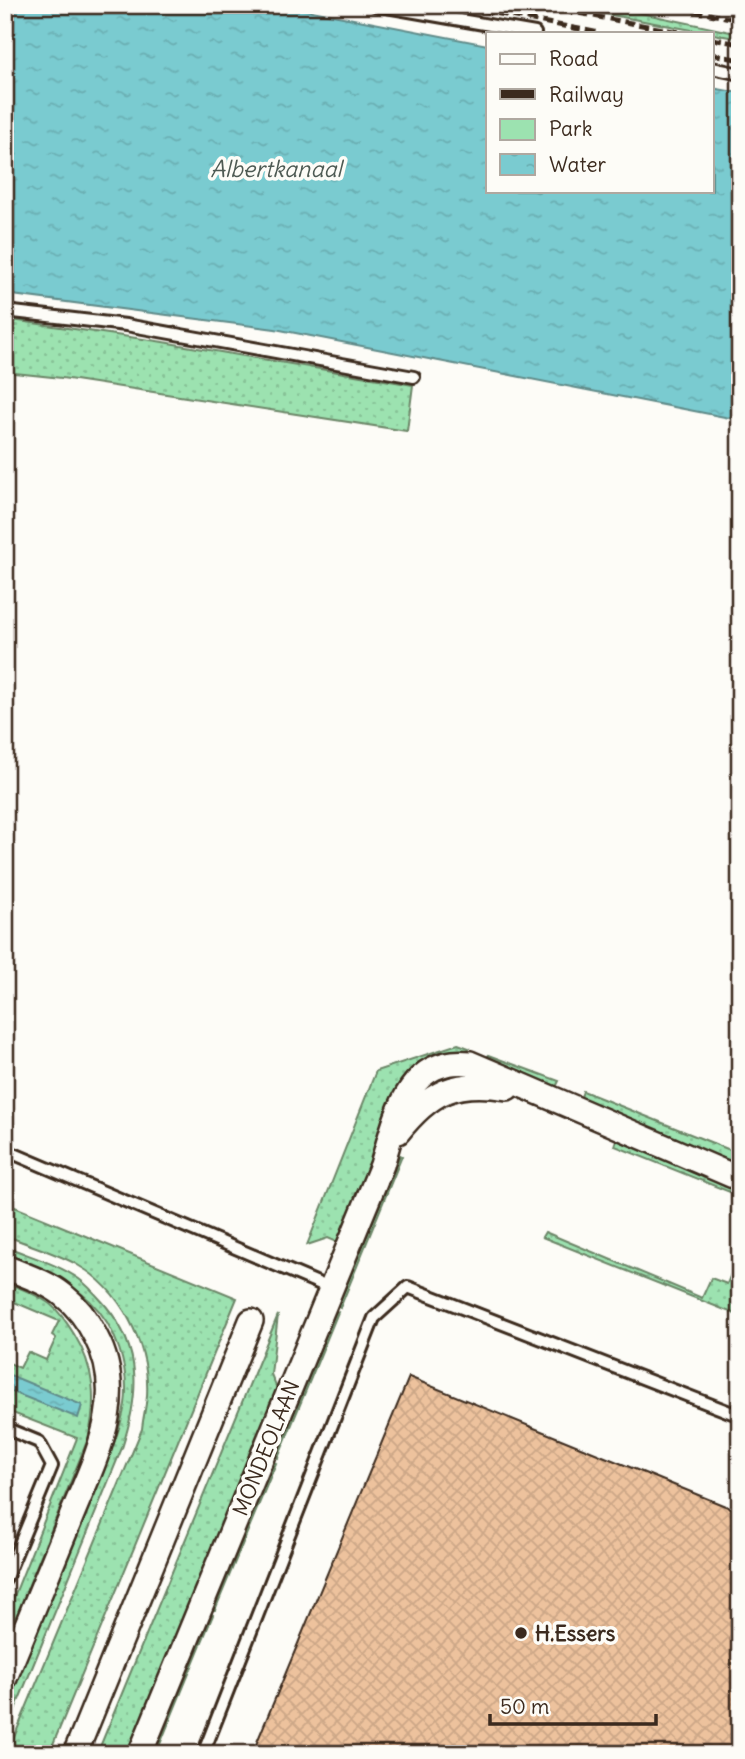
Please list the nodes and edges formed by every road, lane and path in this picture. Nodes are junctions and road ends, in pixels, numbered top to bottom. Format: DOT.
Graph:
graph roads {
  1 [pos="375,5"];
  2 [pos="529,32"];
  3 [pos="714,68"];
  4 [pos="740,74"];
  5 [pos="5,311"];
  6 [pos="414,377"];
  7 [pos="5,1150"];
  8 [pos="740,1179"];
  9 [pos="5,1268"];
  10 [pos="332,1289"];
  11 [pos="251,1321"];
  12 [pos="740,1416"];
  13 [pos="5,1427"];
  14 [pos="5,1580"];
  15 [pos="5,1678"];
  16 [pos="75,1754"];
  17 [pos="140,1754"];
  18 [pos="203,1754"];
  1 -- 2 [label="lane"];
  3 -- 4 [label="lane"];
  5 -- 6 [label="lane"];
  7 -- 10 [label="lane"];
  8 -- 10 [label="street, MONDEOLAAN"];
  9 -- 15 [label="street"];
  10 -- 17 [label="street, MONDEOLAAN"];
  11 -- 16 [label="street"];
  12 -- 18 [label="lane"];
  13 -- 14 [label="lane"];
}
